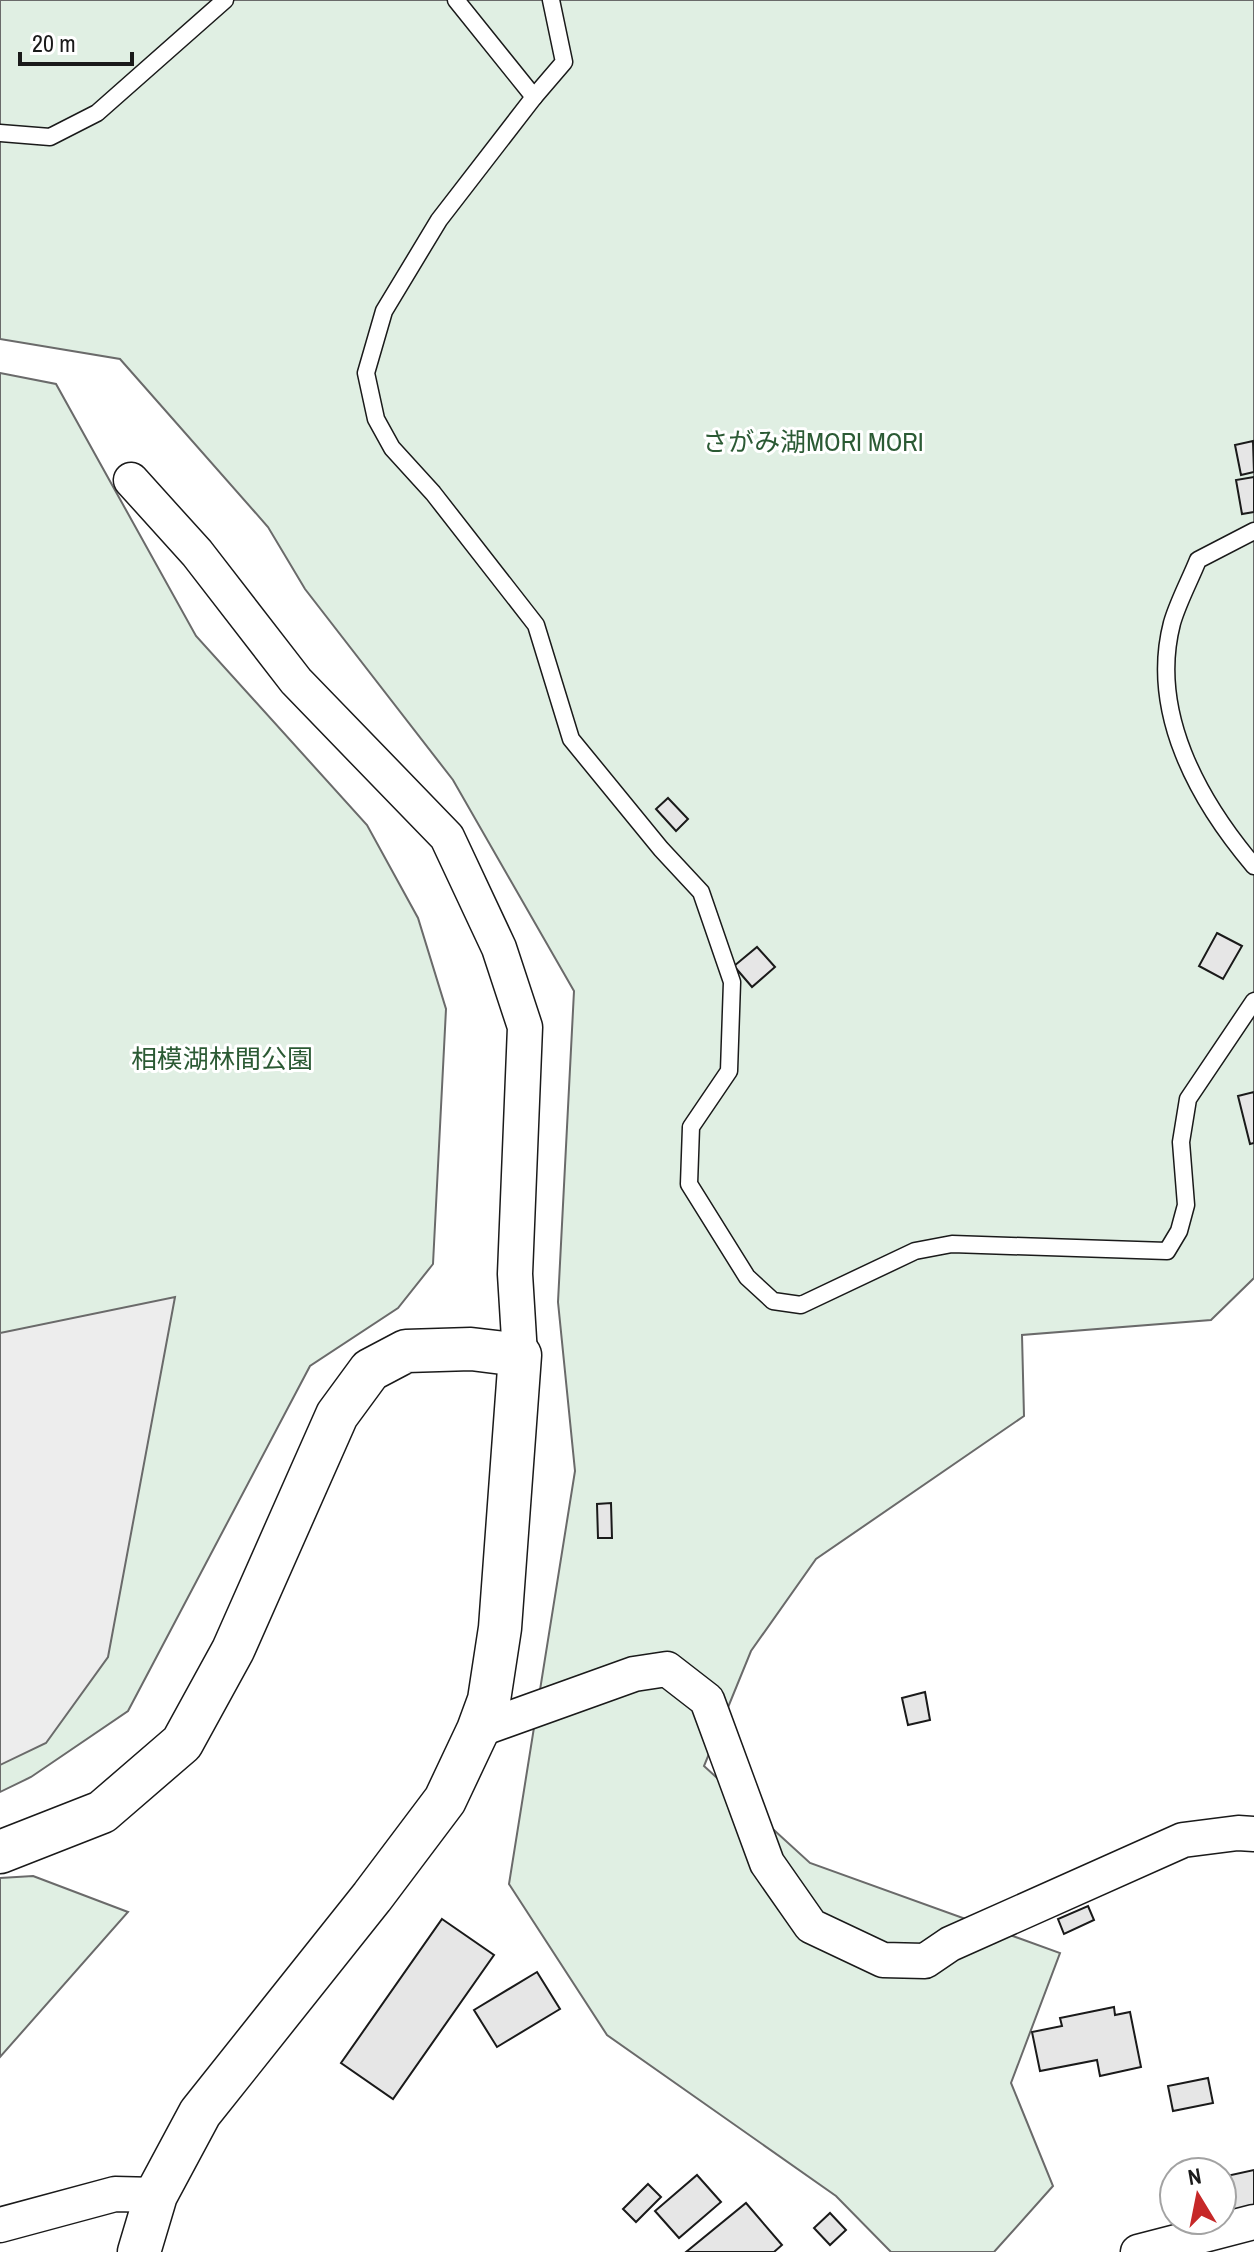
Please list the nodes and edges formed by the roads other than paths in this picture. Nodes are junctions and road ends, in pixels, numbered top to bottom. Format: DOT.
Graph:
graph roads {
  1 [pos="225,0"];
  2 [pos="456,0"];
  3 [pos="551,0"];
  4 [pos="534,97"];
  5 [pos="0,133"];
  6 [pos="131,480"];
  7 [pos="1254,531"];
  8 [pos="1254,866"];
  9 [pos="1254,1001"];
  10 [pos="520,1355"];
  11 [pos="478,1730"];
  12 [pos="1254,1834"];
  13 [pos="0,1852"];
  14 [pos="156,2195"];
  15 [pos="1254,2222"];
  16 [pos="0,2225"];
  17 [pos="139,2252"];
  18 [pos="1138,2252"];
  1 -- 5 [label="lane"];
  2 -- 4 [label="lane"];
  3 -- 4 [label="lane"];
  4 -- 9 [label="lane"];
  6 -- 10 [label="street"];
  7 -- 8 [label="lane"];
  10 -- 11 [label="street"];
  10 -- 13 [label="street"];
  11 -- 12 [label="street"];
  11 -- 14 [label="street"];
  14 -- 16 [label="street"];
  14 -- 17 [label="street"];
  15 -- 18 [label="street"];
}
